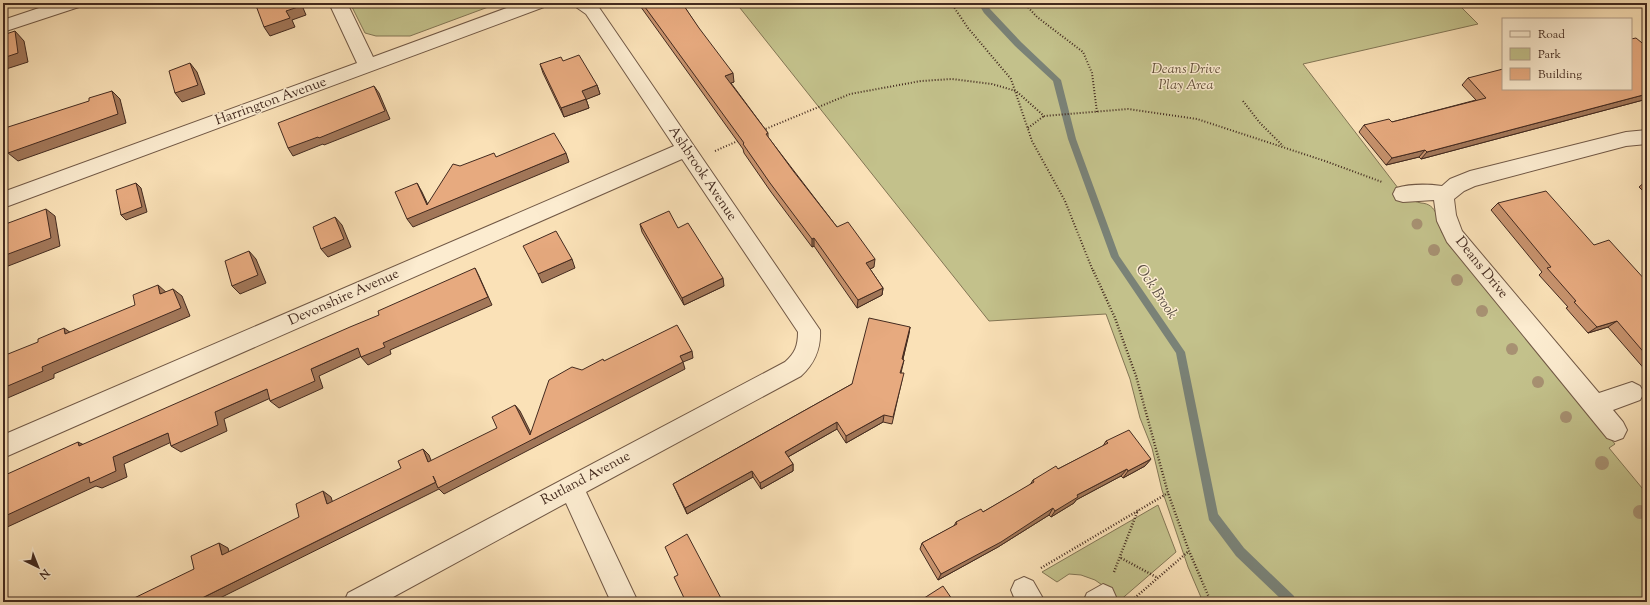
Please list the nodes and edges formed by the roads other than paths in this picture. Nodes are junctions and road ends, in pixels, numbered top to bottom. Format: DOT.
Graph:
graph roads {
  1 [pos="73,3"];
  2 [pos="338,3"];
  3 [pos="538,3"];
  4 [pos="582,3"];
  5 [pos="3,26"];
  6 [pos="368,66"];
  7 [pos="1647,137"];
  8 [pos="689,155"];
  9 [pos="1406,194"];
  10 [pos="1445,194"];
  11 [pos="3,200"];
  12 [pos="808,350"];
  13 [pos="1632,393"];
  14 [pos="1594,405"];
  15 [pos="1615,430"];
  16 [pos="3,448"];
  17 [pos="571,487"];
  18 [pos="357,602"];
  19 [pos="625,602"];
  1 -- 5 [label="street"];
  2 -- 6 [label="street"];
  3 -- 6 [label="street, Harrington Avenue"];
  4 -- 8 [label="street, Ashbrook Avenue"];
  6 -- 11 [label="street, Harrington Avenue"];
  7 -- 10 [label="street"];
  8 -- 12 [label="street, Ashbrook Avenue"];
  8 -- 16 [label="street, Devonshire Avenue"];
  9 -- 10 [label="street"];
  10 -- 14 [label="street, Deans Drive"];
  12 -- 17 [label="street, Rutland Avenue"];
  13 -- 14 [label="street"];
  14 -- 15 [label="street, Deans Drive"];
  17 -- 18 [label="street, Rutland Avenue"];
  17 -- 19 [label="street"];
}
